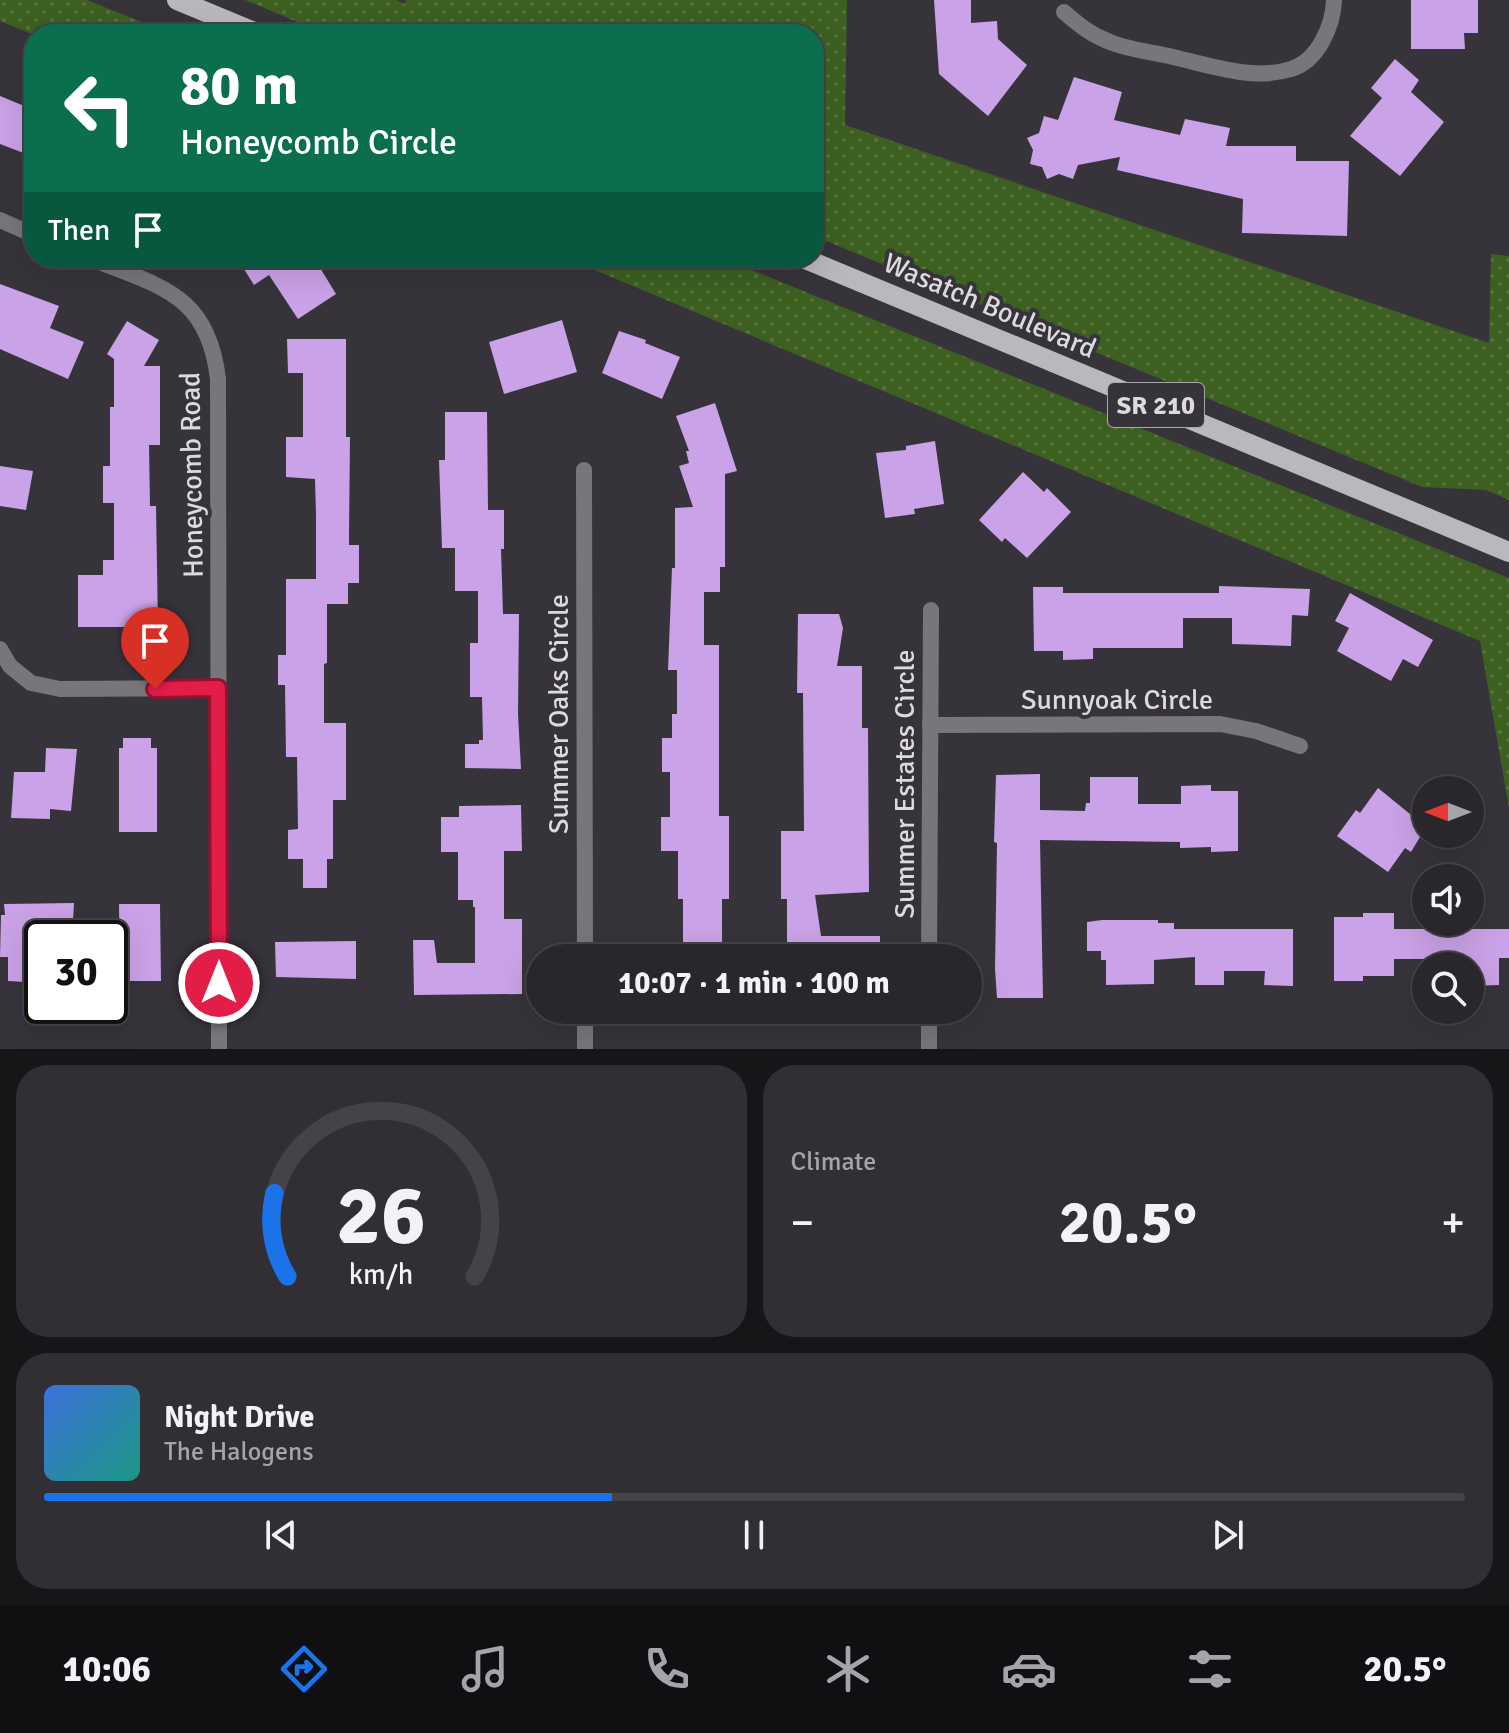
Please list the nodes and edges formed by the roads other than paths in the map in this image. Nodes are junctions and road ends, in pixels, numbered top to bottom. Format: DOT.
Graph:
graph roads {
  1 [pos="177,0"];
  2 [pos="1334,0"];
  3 [pos="1064,12"];
  4 [pos="235,24"];
  5 [pos="0,220"];
  6 [pos="24,231"];
  7 [pos="824,267"];
  8 [pos="114,268"];
  9 [pos="584,470"];
  10 [pos="1509,552"];
  11 [pos="931,610"];
  12 [pos="0,649"];
  13 [pos="218,688"];
  14 [pos="930,725"];
  15 [pos="1300,746"];
  16 [pos="585,944"];
  17 [pos="929,944"];
  18 [pos="585,1024"];
  19 [pos="929,1024"];
  20 [pos="219,1049"];
  21 [pos="585,1049"];
  22 [pos="929,1049"];
  1 -- 4 [label="main road"];
  2 -- 3 [label="street"];
  5 -- 6 [label="street"];
  7 -- 10 [label="main road, Wasatch Boulevard / SR 210"];
  8 -- 13 [label="street, Honeycomb Road"];
  9 -- 16 [label="street, Summer Oaks Circle"];
  11 -- 14 [label="street, Summer Estates Circle"];
  12 -- 13 [label="street"];
  13 -- 20 [label="street, Honeycomb Road"];
  14 -- 15 [label="street, Sunnyoak Circle"];
  14 -- 17 [label="street, Summer Estates Circle"];
  18 -- 21 [label="street"];
  19 -- 22 [label="street"];
}
